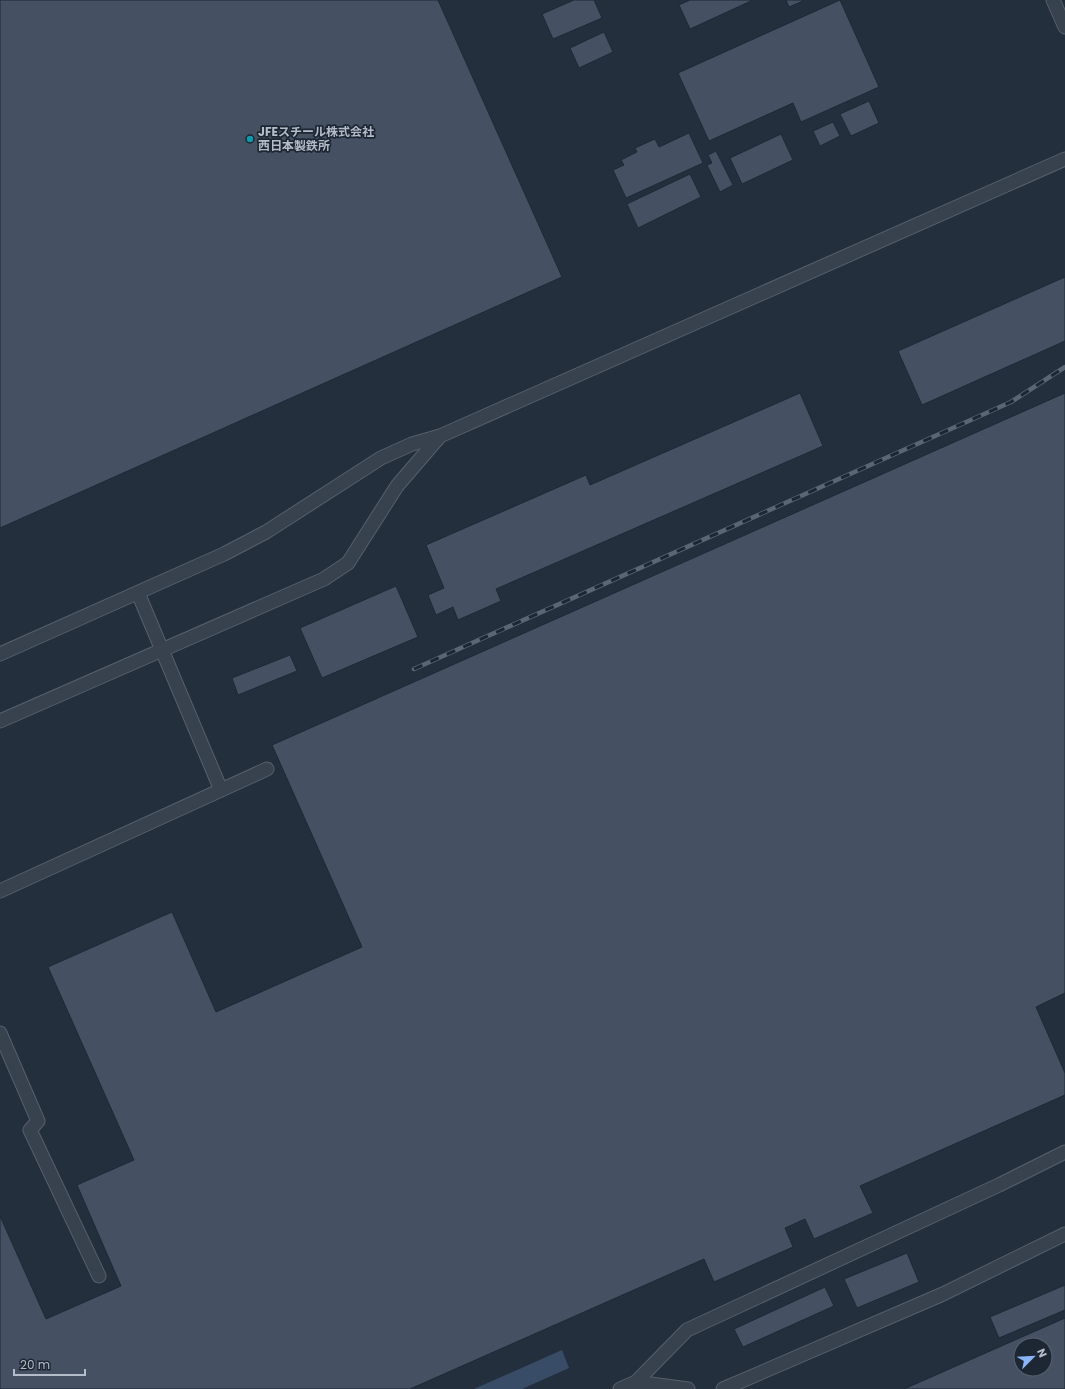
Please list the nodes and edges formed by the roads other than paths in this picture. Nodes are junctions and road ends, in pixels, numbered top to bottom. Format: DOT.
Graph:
graph roads {
  1 [pos="1053,0"];
  2 [pos="1065,27"];
  3 [pos="1065,159"];
  4 [pos="440,436"];
  5 [pos="138,593"];
  6 [pos="162,651"];
  7 [pos="0,654"];
  8 [pos="0,721"];
  9 [pos="267,769"];
  10 [pos="221,790"];
  11 [pos="0,891"];
  12 [pos="0,1033"];
  13 [pos="1065,1152"];
  14 [pos="1065,1234"];
  15 [pos="99,1276"];
  16 [pos="636,1382"];
  17 [pos="620,1389"];
  18 [pos="688,1389"];
  19 [pos="723,1389"];
  1 -- 2 [label="lane"];
  3 -- 4 [label="lane"];
  4 -- 5 [label="lane"];
  4 -- 6 [label="lane"];
  5 -- 6 [label="lane"];
  5 -- 7 [label="lane"];
  6 -- 8 [label="lane"];
  6 -- 10 [label="lane"];
  9 -- 10 [label="lane"];
  10 -- 11 [label="lane"];
  12 -- 15 [label="lane"];
  13 -- 16 [label="lane"];
  14 -- 19 [label="lane"];
  16 -- 17 [label="lane"];
  16 -- 18 [label="lane"];
}
